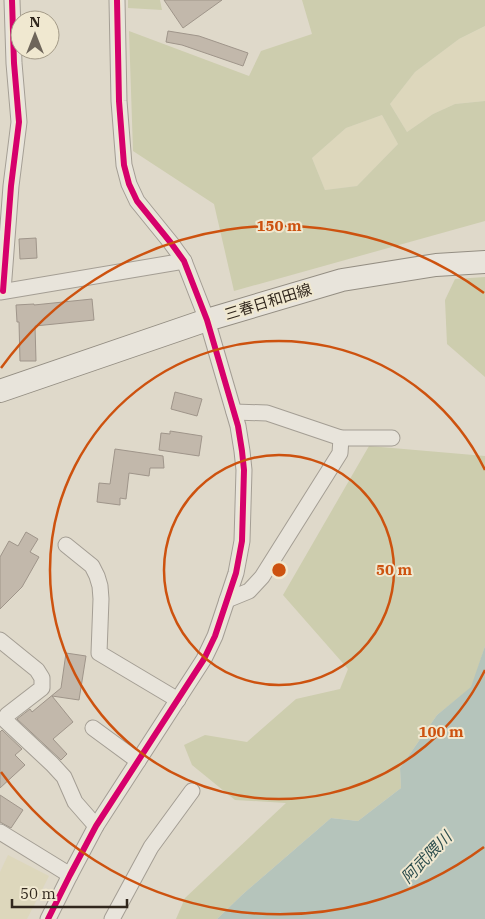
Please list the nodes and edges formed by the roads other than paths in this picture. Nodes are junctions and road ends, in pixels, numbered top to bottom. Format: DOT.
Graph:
graph roads {
  1 [pos="12,0"];
  2 [pos="117,0"];
  3 [pos="7,70"];
  4 [pos="184,261"];
  5 [pos="485,262"];
  6 [pos="1,291"];
  7 [pos="207,320"];
  8 [pos="0,391"];
  9 [pos="234,412"];
  10 [pos="341,438"];
  11 [pos="392,438"];
  12 [pos="66,546"];
  13 [pos="227,600"];
  14 [pos="0,640"];
  15 [pos="178,700"];
  16 [pos="93,728"];
  17 [pos="138,761"];
  18 [pos="192,791"];
  19 [pos="96,826"];
  20 [pos="0,832"];
  21 [pos="70,875"];
  22 [pos="48,919"];
  23 [pos="112,919"];
  1 -- 3 [label="street"];
  2 -- 4 [label="street"];
  3 -- 6 [label="street"];
  4 -- 6 [label="street"];
  4 -- 7 [label="street"];
  5 -- 7 [label="main road, 三春日和田線"];
  7 -- 8 [label="main road, 三春日和田線"];
  7 -- 9 [label="street"];
  9 -- 10 [label="street"];
  9 -- 13 [label="street"];
  10 -- 11 [label="street"];
  10 -- 13 [label="street"];
  12 -- 15 [label="street"];
  13 -- 15 [label="street"];
  14 -- 19 [label="street"];
  15 -- 17 [label="street"];
  16 -- 17 [label="street"];
  17 -- 19 [label="street"];
  18 -- 23 [label="street"];
  19 -- 21 [label="street"];
  20 -- 21 [label="street"];
  21 -- 22 [label="street"];
}
